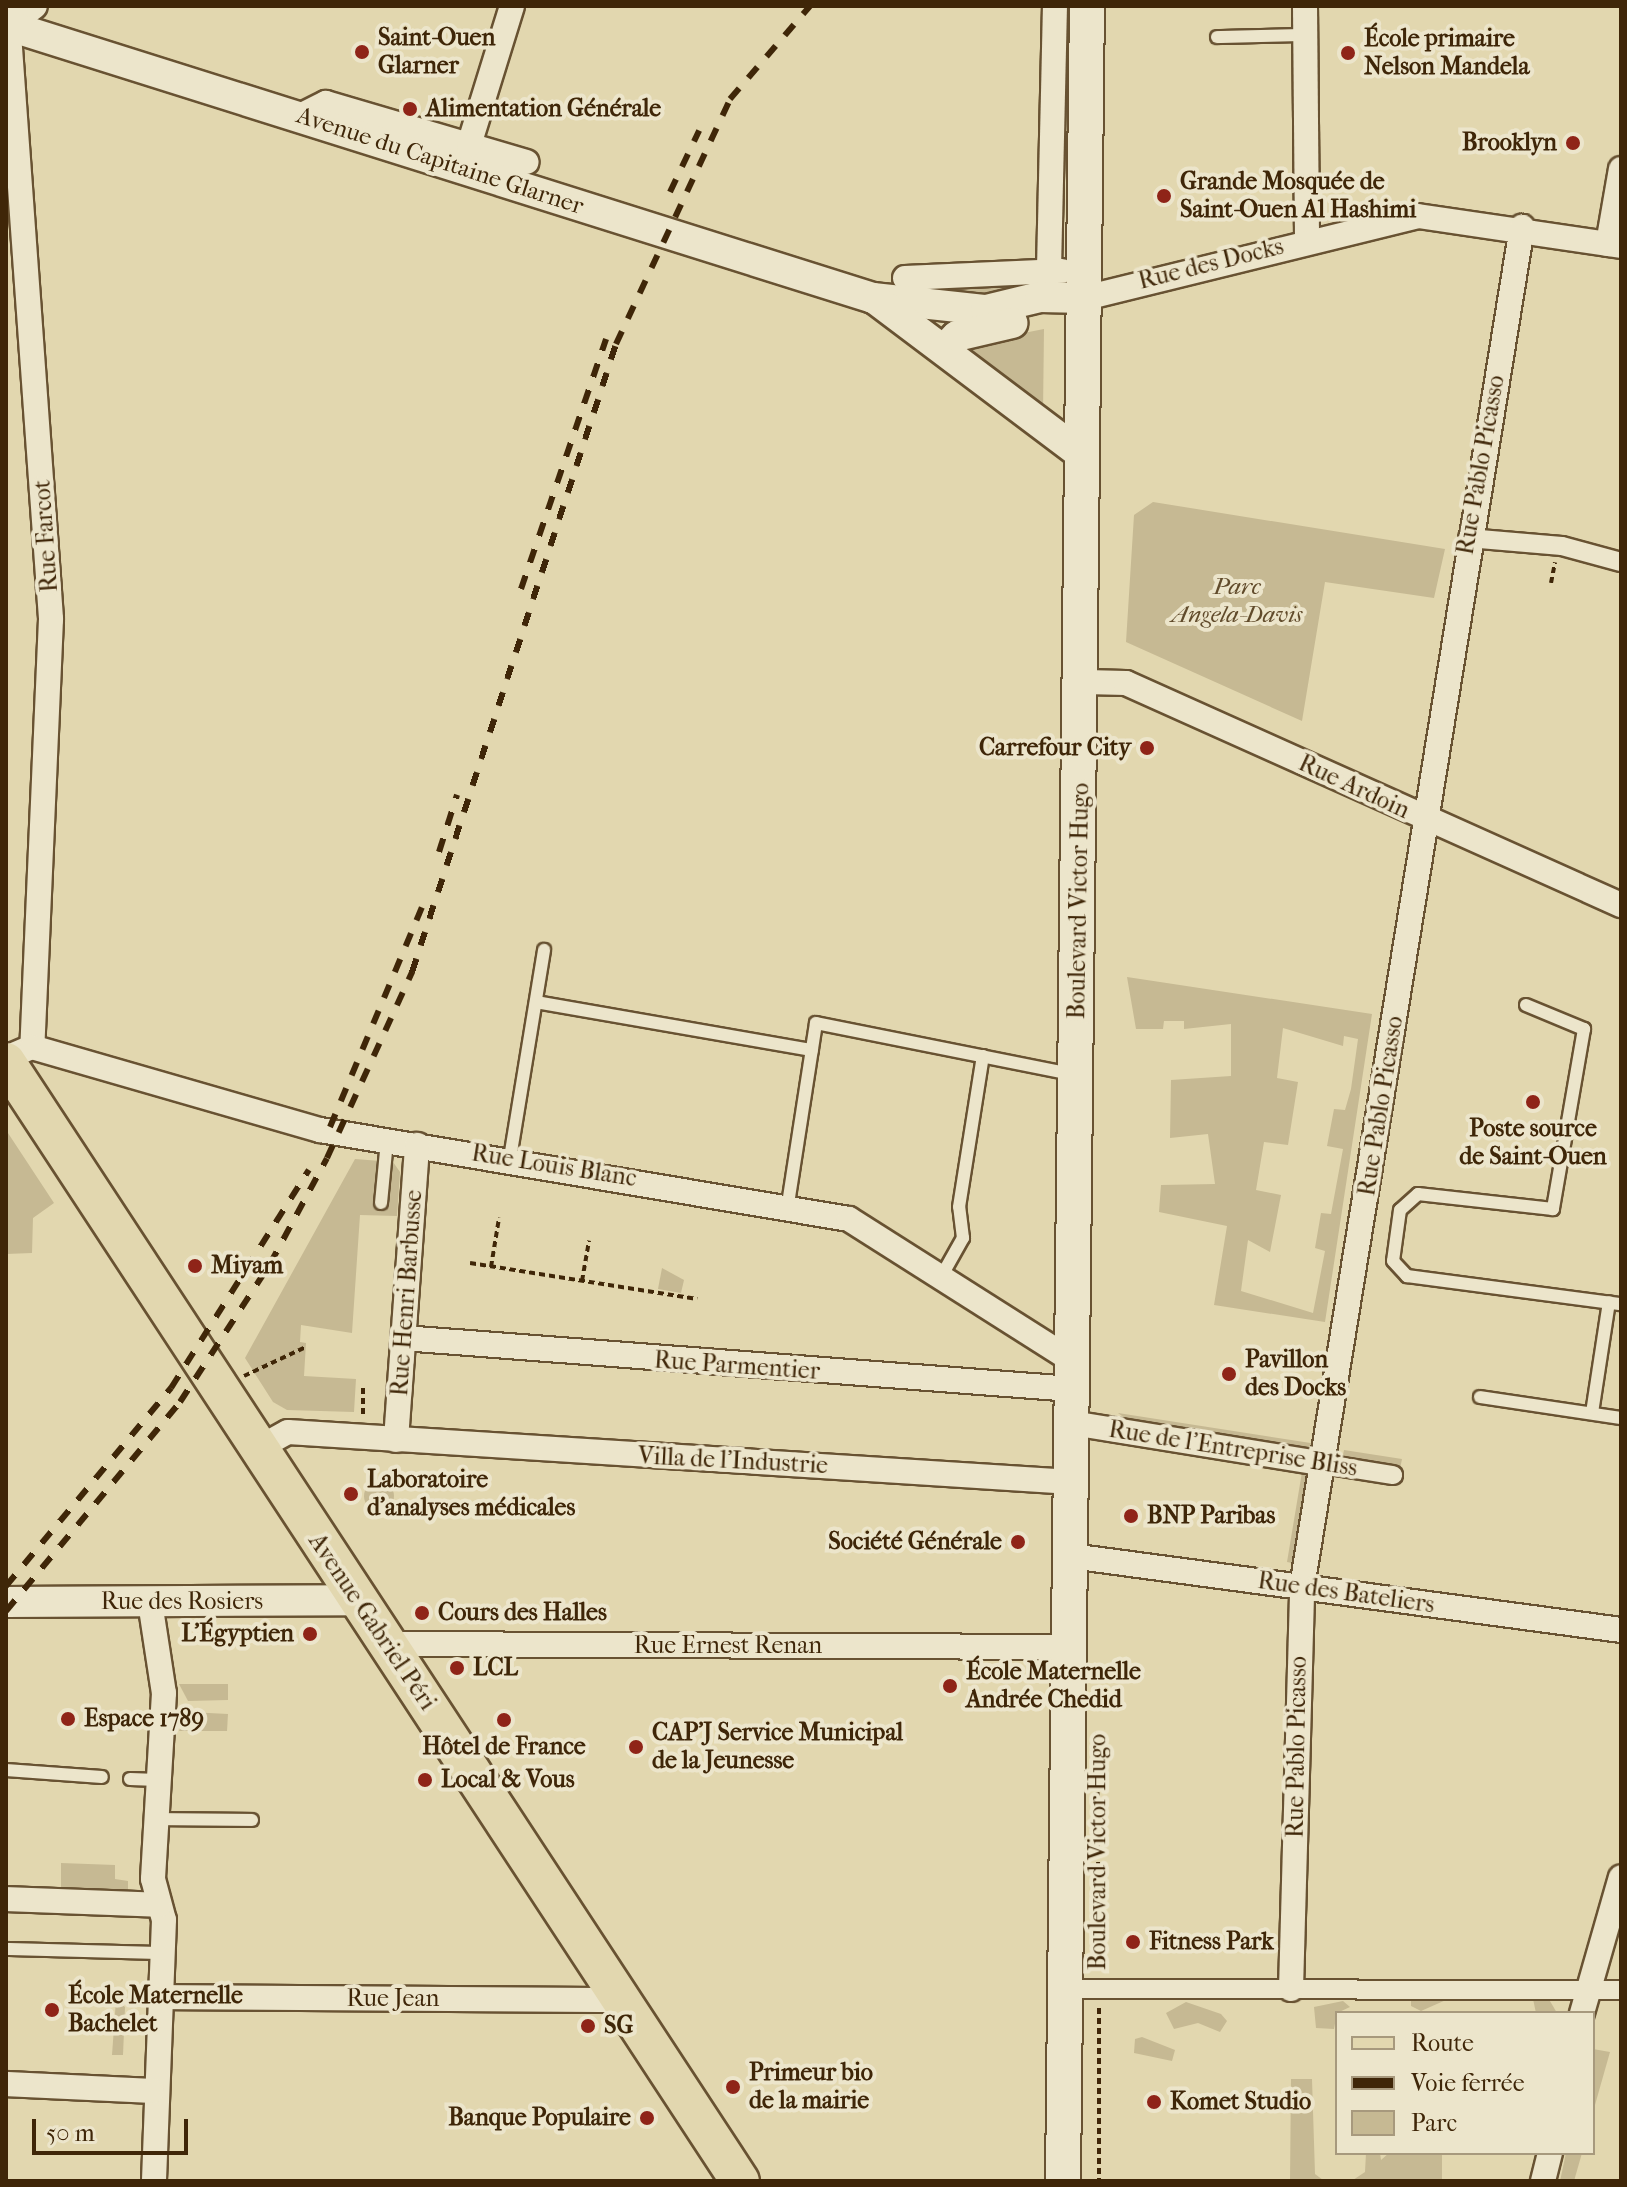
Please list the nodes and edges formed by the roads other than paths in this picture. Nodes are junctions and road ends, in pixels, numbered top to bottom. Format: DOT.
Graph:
graph roads {
  1 [pos="35,6"];
  2 [pos="512,6"];
  3 [pos="1055,6"];
  4 [pos="1087,6"];
  5 [pos="1305,6"];
  6 [pos="7,21"];
  7 [pos="1305,35"];
  8 [pos="1217,37"];
  9 [pos="300,116"];
  10 [pos="469,145"];
  11 [pos="526,162"];
  12 [pos="1621,169"];
  13 [pos="1522,227"];
  14 [pos="1307,241"];
  15 [pos="1614,245"];
  16 [pos="1049,269"];
  17 [pos="1085,286"];
  18 [pos="906,290"];
  19 [pos="873,298"];
  20 [pos="945,348"];
  21 [pos="1082,455"];
  22 [pos="1468,538"];
  23 [pos="1621,562"];
  24 [pos="1085,682"];
  25 [pos="1426,820"];
  26 [pos="1621,905"];
  27 [pos="544,950"];
  28 [pos="536,1002"];
  29 [pos="1526,1005"];
  30 [pos="812,1050"];
  31 [pos="15,1056"];
  32 [pos="983,1056"];
  33 [pos="1075,1074"];
  34 [pos="387,1141"];
  35 [pos="417,1145"];
  36 [pos="510,1158"];
  37 [pos="381,1203"];
  38 [pos="788,1204"];
  39 [pos="941,1277"];
  40 [pos="1615,1303"];
  41 [pos="403,1338"];
  42 [pos="1073,1375"];
  43 [pos="1480,1397"];
  44 [pos="1592,1413"];
  45 [pos="1621,1418"];
  46 [pos="1072,1423"];
  47 [pos="396,1440"];
  48 [pos="257,1449"];
  49 [pos="1324,1464"];
  50 [pos="1393,1475"];
  51 [pos="1071,1482"];
  52 [pos="1071,1556"];
  53 [pos="1302,1587"];
  54 [pos="358,1600"];
  55 [pos="6,1602"];
  56 [pos="150,1602"];
  57 [pos="1621,1630"];
  58 [pos="386,1644"];
  59 [pos="1069,1647"];
  60 [pos="6,1770"];
  61 [pos="102,1777"];
  62 [pos="130,1779"];
  63 [pos="158,1780"];
  64 [pos="156,1819"];
  65 [pos="252,1820"];
  66 [pos="1621,1877"];
  67 [pos="6,1899"];
  68 [pos="159,1905"];
  69 [pos="6,1949"];
  70 [pos="162,1953"];
  71 [pos="1082,1989"];
  72 [pos="1291,1989"];
  73 [pos="1621,1990"];
  74 [pos="162,1997"];
  75 [pos="624,2000"];
  76 [pos="1586,2001"];
  77 [pos="6,2084"];
  78 [pos="152,2091"];
  79 [pos="1550,2155"];
  80 [pos="154,2181"];
  81 [pos="740,2181"];
  82 [pos="1063,2181"];
  83 [pos="1543,2181"];
  1 -- 6 [label="street"];
  2 -- 10 [label="street"];
  3 -- 16 [label="street"];
  4 -- 17 [label="main road, Boulevard Victor Hugo"];
  5 -- 7 [label="street"];
  6 -- 9 [label="street, Avenue du Capitaine Glarner"];
  6 -- 31 [label="street, Rue Farcot"];
  7 -- 8 [label="lane"];
  7 -- 14 [label="street"];
  9 -- 10 [label="street"];
  9 -- 19 [label="street, Avenue du Capitaine Glarner"];
  10 -- 11 [label="street"];
  12 -- 15 [label="street"];
  13 -- 14 [label="street, Rue des Docks"];
  13 -- 15 [label="street, Rue des Docks"];
  13 -- 22 [label="street, Rue Pablo Picasso"];
  14 -- 17 [label="street, Rue des Docks"];
  16 -- 17 [label="street"];
  16 -- 18 [label="street"];
  17 -- 18 [label="street"];
  17 -- 20 [label="street"];
  17 -- 21 [label="main road, Boulevard Victor Hugo"];
  18 -- 19 [label="street"];
  19 -- 20 [label="street"];
  20 -- 21 [label="street"];
  21 -- 24 [label="main road, Boulevard Victor Hugo"];
  22 -- 23 [label="street"];
  22 -- 25 [label="street, Rue Pablo Picasso"];
  24 -- 25 [label="street, Rue Ardoin"];
  24 -- 33 [label="main road, Boulevard Victor Hugo"];
  25 -- 26 [label="street, Rue Ardoin"];
  25 -- 49 [label="street, Rue Pablo Picasso"];
  27 -- 28 [label="lane"];
  28 -- 30 [label="lane"];
  28 -- 36 [label="lane"];
  29 -- 40 [label="lane"];
  30 -- 32 [label="lane"];
  30 -- 38 [label="lane"];
  31 -- 34 [label="street, Rue Louis Blanc"];
  31 -- 48 [label="main road, Avenue Gabriel Péri"];
  32 -- 33 [label="lane"];
  32 -- 39 [label="lane"];
  33 -- 42 [label="main road, Boulevard Victor Hugo"];
  34 -- 35 [label="street, Rue Louis Blanc"];
  34 -- 37 [label="lane"];
  35 -- 36 [label="street, Rue Louis Blanc"];
  35 -- 41 [label="street, Rue Henri Barbusse"];
  36 -- 38 [label="street, Rue Louis Blanc"];
  38 -- 39 [label="street, Rue Louis Blanc"];
  39 -- 42 [label="street, Rue Louis Blanc"];
  40 -- 44 [label="lane"];
  41 -- 42 [label="street, Rue Parmentier"];
  41 -- 47 [label="street, Rue Henri Barbusse"];
  42 -- 46 [label="main road, Boulevard Victor Hugo"];
  43 -- 44 [label="lane"];
  44 -- 45 [label="lane"];
  46 -- 49 [label="street, Rue de l'Entreprise Bliss"];
  46 -- 51 [label="main road, Boulevard Victor Hugo"];
  47 -- 48 [label="street, Villa de l'Industrie"];
  47 -- 51 [label="street, Villa de l'Industrie"];
  48 -- 54 [label="main road, Avenue Gabriel Péri"];
  49 -- 50 [label="street, Rue de l'Entreprise Bliss"];
  49 -- 53 [label="street, Rue Pablo Picasso"];
  51 -- 52 [label="main road, Boulevard Victor Hugo"];
  52 -- 53 [label="street, Rue des Bateliers"];
  52 -- 59 [label="main road, Boulevard Victor Hugo"];
  53 -- 57 [label="street, Rue des Bateliers"];
  53 -- 72 [label="street, Rue Pablo Picasso"];
  54 -- 56 [label="street, Rue des Rosiers"];
  54 -- 58 [label="main road, Avenue Gabriel Péri"];
  55 -- 56 [label="street, Rue des Rosiers"];
  56 -- 63 [label="street"];
  58 -- 59 [label="street, Rue Ernest Renan"];
  58 -- 75 [label="main road, Avenue Gabriel Péri"];
  59 -- 71 [label="main road, Boulevard Victor Hugo"];
  60 -- 61 [label="lane"];
  62 -- 63 [label="lane"];
  63 -- 64 [label="street"];
  64 -- 65 [label="lane"];
  64 -- 68 [label="street"];
  66 -- 76 [label="street"];
  67 -- 68 [label="street"];
  68 -- 70 [label="street"];
  69 -- 70 [label="lane"];
  70 -- 74 [label="street"];
  71 -- 72 [label="street"];
  71 -- 82 [label="main road, Boulevard Victor Hugo"];
  72 -- 76 [label="street"];
  73 -- 76 [label="street"];
  74 -- 75 [label="street, Rue Jean"];
  74 -- 78 [label="street"];
  75 -- 81 [label="main road, Avenue Gabriel Péri"];
  77 -- 78 [label="street"];
  78 -- 80 [label="street"];
  79 -- 83 [label="street"];
}
